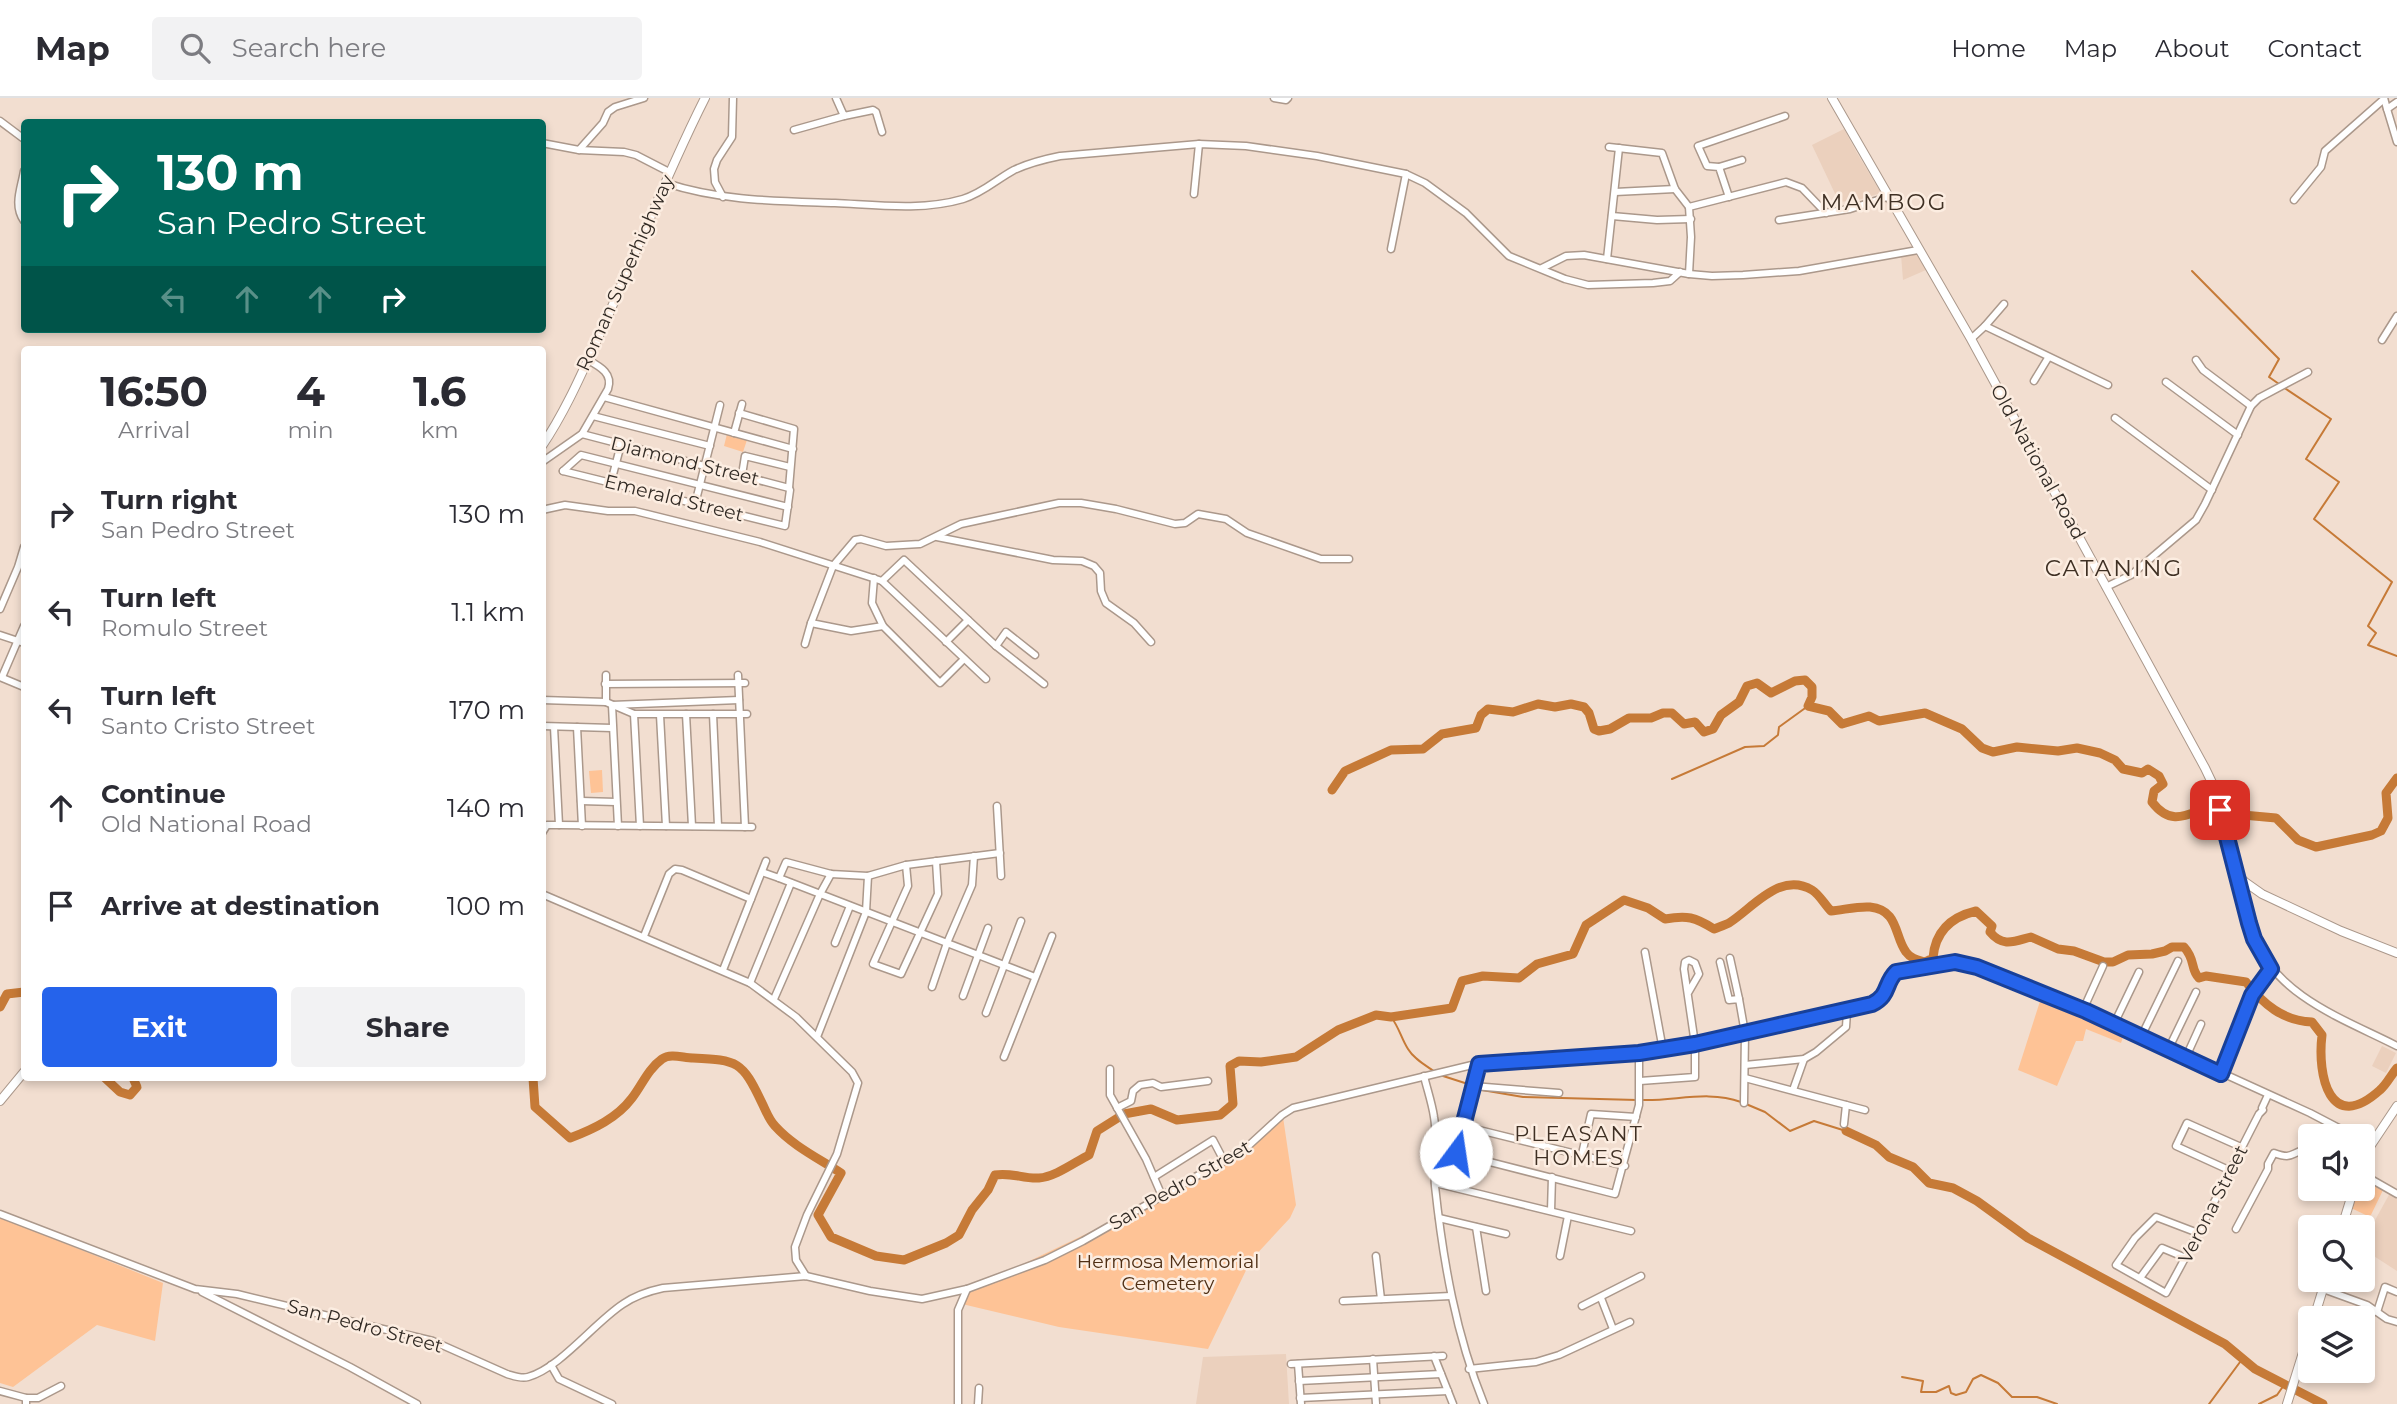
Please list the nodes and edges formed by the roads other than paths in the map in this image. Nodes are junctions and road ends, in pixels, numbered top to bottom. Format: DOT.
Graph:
graph roads {
  1 [pos="644,98"];
  2 [pos="705,98"];
  3 [pos="733,98"];
  4 [pos="836,98"];
  5 [pos="1274,98"];
  6 [pos="1288,98"];
  7 [pos="1832,98"];
  8 [pos="2384,98"];
  9 [pos="2397,102"];
  10 [pos="2387,109"];
  11 [pos="844,116"];
  12 [pos="1785,116"];
  13 [pos="0,121"];
  14 [pos="794,130"];
  15 [pos="882,132"];
  16 [pos="21,137"];
  17 [pos="2397,142"];
  18 [pos="546,144"];
  19 [pos="1199,144"];
  20 [pos="1609,147"];
  21 [pos="1619,148"];
  22 [pos="579,150"];
  23 [pos="1742,160"];
  24 [pos="1719,167"];
  25 [pos="669,172"];
  26 [pos="1406,174"];
  27 [pos="666,183"];
  28 [pos="21,187"];
  29 [pos="1675,188"];
  30 [pos="1615,192"];
  31 [pos="1194,194"];
  32 [pos="723,197"];
  33 [pos="1729,197"];
  34 [pos="1887,197"];
  35 [pos="2294,200"];
  36 [pos="1689,207"];
  37 [pos="1826,213"];
  38 [pos="21,216"];
  39 [pos="1612,216"];
  40 [pos="1690,219"];
  41 [pos="1779,220"];
  42 [pos="1391,249"];
  43 [pos="1918,250"];
  44 [pos="1607,259"];
  45 [pos="1542,268"];
  46 [pos="1680,272"];
  47 [pos="1689,274"];
  48 [pos="2004,304"];
  49 [pos="2397,316"];
  50 [pos="1985,326"];
  51 [pos="1971,339"];
  52 [pos="2382,340"];
  53 [pos="2048,358"];
  54 [pos="588,360"];
  55 [pos="2196,360"];
  56 [pos="2308,372"];
  57 [pos="2034,382"];
  58 [pos="2166,382"];
  59 [pos="2108,385"];
  60 [pos="604,397"];
  61 [pos="742,404"];
  62 [pos="720,405"];
  63 [pos="2251,406"];
  64 [pos="739,413"];
  65 [pos="593,416"];
  66 [pos="2115,418"];
  67 [pos="714,428"];
  68 [pos="734,433"];
  69 [pos="582,434"];
  70 [pos="2238,435"];
  71 [pos="546,440"];
  72 [pos="621,444"];
  73 [pos="710,446"];
  74 [pos="793,449"];
  75 [pos="546,459"];
  76 [pos="616,463"];
  77 [pos="705,466"];
  78 [pos="790,467"];
  79 [pos="741,475"];
  80 [pos="611,482"];
  81 [pos="700,485"];
  82 [pos="789,488"];
  83 [pos="2212,490"];
  84 [pos="695,504"];
  85 [pos="788,507"];
  86 [pos="546,509"];
  87 [pos="937,537"];
  88 [pos="21,557"];
  89 [pos="1349,559"];
  90 [pos="833,566"];
  91 [pos="874,578"];
  92 [pos="881,581"];
  93 [pos="2106,587"];
  94 [pos="0,609"];
  95 [pos="968,620"];
  96 [pos="811,623"];
  97 [pos="883,626"];
  98 [pos="21,632"];
  99 [pos="0,635"];
  100 [pos="17,640"];
  101 [pos="21,642"];
  102 [pos="946,642"];
  103 [pos="1151,642"];
  104 [pos="805,644"];
  105 [pos="996,646"];
  106 [pos="1035,655"];
  107 [pos="964,659"];
  108 [pos="606,675"];
  109 [pos="1,677"];
  110 [pos="986,679"];
  111 [pos="606,684"];
  112 [pos="1044,684"];
  113 [pos="21,686"];
  114 [pos="546,700"];
  115 [pos="738,700"];
  116 [pos="609,703"];
  117 [pos="713,714"];
  118 [pos="739,714"];
  119 [pos="747,714"];
  120 [pos="634,715"];
  121 [pos="660,715"];
  122 [pos="686,715"];
  123 [pos="546,726"];
  124 [pos="554,727"];
  125 [pos="577,727"];
  126 [pos="612,727"];
  127 [pos="580,801"];
  128 [pos="616,802"];
  129 [pos="997,806"];
  130 [pos="559,825"];
  131 [pos="546,826"];
  132 [pos="582,826"];
  133 [pos="618,826"];
  134 [pos="640,826"];
  135 [pos="666,827"];
  136 [pos="692,827"];
  137 [pos="718,827"];
  138 [pos="1000,853"];
  139 [pos="974,856"];
  140 [pos="766,861"];
  141 [pos="936,861"];
  142 [pos="906,865"];
  143 [pos="762,872"];
  144 [pos="831,874"];
  145 [pos="2237,875"];
  146 [pos="868,876"];
  147 [pos="1001,876"];
  148 [pos="779,878"];
  149 [pos="791,883"];
  150 [pos="820,894"];
  151 [pos="546,896"];
  152 [pos="751,899"];
  153 [pos="850,906"];
  154 [pos="866,912"];
  155 [pos="891,921"];
  156 [pos="1021,921"];
  157 [pos="988,928"];
  158 [pos="919,932"];
  159 [pos="644,936"];
  160 [pos="1052,936"];
  161 [pos="835,943"];
  162 [pos="947,943"];
  163 [pos="1645,952"];
  164 [pos="2397,953"];
  165 [pos="978,955"];
  166 [pos="1730,958"];
  167 [pos="2178,961"];
  168 [pos="1720,962"];
  169 [pos="1005,965"];
  170 [pos="2103,965"];
  171 [pos="2271,969"];
  172 [pos="723,970"];
  173 [pos="2139,972"];
  174 [pos="1035,977"];
  175 [pos="750,982"];
  176 [pos="932,987"];
  177 [pos="2196,992"];
  178 [pos="1688,993"];
  179 [pos="963,996"];
  180 [pos="774,999"];
  181 [pos="1739,999"];
  182 [pos="2083,1010"];
  183 [pos="1847,1012"];
  184 [pos="986,1013"];
  185 [pos="2114,1024"];
  186 [pos="2201,1024"];
  187 [pos="1745,1033"];
  188 [pos="817,1037"];
  189 [pos="2141,1037"];
  190 [pos="1695,1044"];
  191 [pos="2397,1046"];
  192 [pos="1663,1050"];
  193 [pos="2168,1050"];
  194 [pos="1639,1053"];
  195 [pos="1004,1057"];
  196 [pos="2186,1057"];
  197 [pos="1804,1059"];
  198 [pos="1479,1064"];
  199 [pos="1745,1065"];
  200 [pos="1110,1069"];
  201 [pos="2221,1074"];
  202 [pos="21,1076"];
  203 [pos="1424,1076"];
  204 [pos="1745,1079"];
  205 [pos="1208,1081"];
  206 [pos="1640,1081"];
  207 [pos="1473,1086"];
  208 [pos="1793,1090"];
  209 [pos="1559,1093"];
  210 [pos="2268,1095"];
  211 [pos="0,1101"];
  212 [pos="1744,1102"];
  213 [pos="1846,1105"];
  214 [pos="2397,1105"];
  215 [pos="1865,1110"];
  216 [pos="1118,1111"];
  217 [pos="1636,1117"];
  218 [pos="1844,1124"];
  219 [pos="2329,1124"];
  220 [pos="1463,1126"];
  221 [pos="2375,1139"];
  222 [pos="1435,1147"];
  223 [pos="2242,1147"];
  224 [pos="1456,1153"];
  225 [pos="2298,1153"];
  226 [pos="1582,1154"];
  227 [pos="1224,1161"];
  228 [pos="1625,1166"];
  229 [pos="2231,1171"];
  230 [pos="1154,1177"];
  231 [pos="1552,1177"];
  232 [pos="2375,1181"];
  233 [pos="1435,1183"];
  234 [pos="2397,1194"];
  235 [pos="1162,1196"];
  236 [pos="1551,1211"];
  237 [pos="0,1214"];
  238 [pos="1569,1216"];
  239 [pos="1440,1218"];
  240 [pos="1476,1227"];
  241 [pos="2235,1229"];
  242 [pos="1631,1231"];
  243 [pos="2198,1233"];
  244 [pos="1506,1234"];
  245 [pos="1376,1256"];
  246 [pos="1560,1256"];
  247 [pos="2186,1258"];
  248 [pos="806,1276"];
  249 [pos="1641,1276"];
  250 [pos="2140,1278"];
  251 [pos="195,1289"];
  252 [pos="967,1289"];
  253 [pos="1486,1291"];
  254 [pos="2331,1292"];
  255 [pos="2397,1292"];
  256 [pos="1451,1296"];
  257 [pos="1601,1298"];
  258 [pos="1381,1299"];
  259 [pos="1343,1301"];
  260 [pos="1581,1306"];
  261 [pos="2377,1312"];
  262 [pos="1630,1322"];
  263 [pos="2397,1322"];
  264 [pos="1613,1329"];
  265 [pos="1434,1356"];
  266 [pos="1443,1356"];
  267 [pos="1373,1359"];
  268 [pos="551,1365"];
  269 [pos="2298,1368"];
  270 [pos="1469,1369"];
  271 [pos="1441,1374"];
  272 [pos="1374,1377"];
  273 [pos="1299,1381"];
  274 [pos="61,1386"];
  275 [pos="979,1388"];
  276 [pos="0,1391"];
  277 [pos="1448,1391"];
  278 [pos="1375,1394"];
  279 [pos="2289,1397"];
  280 [pos="26,1401"];
  281 [pos="1300,1401"];
  282 [pos="417,1404"];
  283 [pos="612,1404"];
  284 [pos="958,1404"];
  285 [pos="978,1404"];
  286 [pos="1376,1404"];
  287 [pos="1452,1404"];
  288 [pos="1483,1404"];
  1 -- 22 [label="street"];
  2 -- 25 [label="main road, Roman Superhighway"];
  3 -- 32 [label="street"];
  4 -- 11 [label="street"];
  5 -- 6 [label="street"];
  7 -- 34 [label="main road, Old National Road"];
  8 -- 10 [label="street"];
  8 -- 35 [label="street"];
  9 -- 10 [label="street"];
  10 -- 17 [label="street"];
  11 -- 14 [label="street"];
  11 -- 15 [label="street"];
  12 -- 24 [label="street"];
  13 -- 16 [label="street"];
  18 -- 22 [label="street"];
  19 -- 26 [label="street"];
  19 -- 31 [label="street"];
  19 -- 32 [label="street"];
  20 -- 21 [label="street"];
  21 -- 29 [label="street"];
  21 -- 30 [label="street"];
  22 -- 25 [label="street"];
  23 -- 24 [label="street"];
  24 -- 33 [label="street"];
  25 -- 27 [label="main road, Roman Superhighway"];
  26 -- 42 [label="street"];
  26 -- 45 [label="street"];
  27 -- 32 [label="street"];
  27 -- 54 [label="main road, Roman Superhighway"];
  28 -- 38 [label="street"];
  29 -- 30 [label="street"];
  29 -- 36 [label="street"];
  30 -- 39 [label="street"];
  33 -- 36 [label="street"];
  33 -- 37 [label="street"];
  34 -- 37 [label="street"];
  34 -- 43 [label="main road, Old National Road"];
  36 -- 40 [label="street"];
  37 -- 41 [label="street"];
  39 -- 40 [label="street"];
  39 -- 44 [label="street"];
  40 -- 47 [label="street"];
  43 -- 47 [label="street"];
  43 -- 51 [label="main road, Old National Road"];
  44 -- 45 [label="street"];
  44 -- 46 [label="street"];
  45 -- 46 [label="street"];
  46 -- 47 [label="street"];
  48 -- 50 [label="street"];
  49 -- 52 [label="street"];
  50 -- 51 [label="street"];
  50 -- 53 [label="street"];
  51 -- 93 [label="main road, Old National Road"];
  53 -- 57 [label="street"];
  53 -- 59 [label="street"];
  54 -- 60 [label="street"];
  54 -- 71 [label="main road, Roman Superhighway"];
  55 -- 63 [label="street"];
  56 -- 63 [label="street"];
  58 -- 70 [label="street"];
  60 -- 65 [label="street"];
  60 -- 67 [label="street"];
  61 -- 64 [label="street"];
  62 -- 67 [label="street"];
  63 -- 70 [label="street"];
  64 -- 68 [label="street"];
  64 -- 74 [label="street"];
  65 -- 69 [label="street"];
  65 -- 73 [label="street"];
  66 -- 83 [label="street"];
  67 -- 68 [label="street"];
  67 -- 73 [label="street"];
  68 -- 74 [label="street"];
  69 -- 72 [label="street, Diamond Street"];
  69 -- 75 [label="street"];
  70 -- 83 [label="street"];
  72 -- 76 [label="street"];
  72 -- 77 [label="street, Diamond Street"];
  73 -- 77 [label="street"];
  74 -- 78 [label="street"];
  76 -- 80 [label="street"];
  76 -- 80 [label="street, Emerald Street"];
  76 -- 81 [label="street"];
  77 -- 79 [label="street, Diamond Street"];
  77 -- 81 [label="street"];
  78 -- 79 [label="street"];
  78 -- 82 [label="street"];
  79 -- 82 [label="street, Diamond Street"];
  80 -- 84 [label="street, Emerald Street"];
  81 -- 84 [label="street"];
  81 -- 85 [label="street"];
  82 -- 85 [label="street"];
  83 -- 93 [label="street"];
  84 -- 85 [label="street, Emerald Street"];
  86 -- 90 [label="street"];
  87 -- 89 [label="street"];
  87 -- 90 [label="street"];
  87 -- 103 [label="street"];
  88 -- 94 [label="street"];
  90 -- 91 [label="street"];
  90 -- 96 [label="street"];
  91 -- 92 [label="street"];
  91 -- 97 [label="street"];
  92 -- 95 [label="street"];
  92 -- 102 [label="street"];
  93 -- 145 [label="main road, Old National Road"];
  95 -- 102 [label="street"];
  95 -- 105 [label="street"];
  96 -- 97 [label="street"];
  96 -- 104 [label="street"];
  97 -- 107 [label="street"];
  98 -- 100 [label="street"];
  99 -- 100 [label="street"];
  100 -- 101 [label="street"];
  100 -- 109 [label="street"];
  102 -- 107 [label="street"];
  105 -- 106 [label="street"];
  105 -- 112 [label="street"];
  107 -- 110 [label="street"];
  108 -- 111 [label="street"];
  109 -- 113 [label="street"];
  111 -- 115 [label="street"];
  111 -- 116 [label="street"];
  114 -- 116 [label="street"];
  115 -- 116 [label="street"];
  115 -- 118 [label="street"];
  116 -- 120 [label="street"];
  116 -- 126 [label="street"];
  117 -- 118 [label="street"];
  117 -- 122 [label="street"];
  117 -- 137 [label="street"];
  118 -- 119 [label="street"];
  118 -- 137 [label="street"];
  120 -- 121 [label="street"];
  120 -- 134 [label="street"];
  121 -- 122 [label="street"];
  121 -- 135 [label="street"];
  122 -- 136 [label="street"];
  123 -- 124 [label="street"];
  124 -- 125 [label="street"];
  124 -- 130 [label="street"];
  125 -- 126 [label="street"];
  125 -- 127 [label="street"];
  126 -- 128 [label="street"];
  127 -- 128 [label="street"];
  127 -- 132 [label="street"];
  128 -- 133 [label="street"];
  129 -- 138 [label="street"];
  130 -- 131 [label="street"];
  130 -- 132 [label="street"];
  132 -- 133 [label="street"];
  133 -- 134 [label="street"];
  134 -- 135 [label="street"];
  135 -- 136 [label="street"];
  136 -- 137 [label="street"];
  138 -- 139 [label="street"];
  138 -- 147 [label="street"];
  139 -- 141 [label="street"];
  139 -- 162 [label="street"];
  140 -- 143 [label="street"];
  141 -- 142 [label="street"];
  141 -- 158 [label="street"];
  142 -- 146 [label="street"];
  142 -- 155 [label="street"];
  143 -- 148 [label="street"];
  143 -- 152 [label="street"];
  144 -- 146 [label="street"];
  144 -- 148 [label="street"];
  144 -- 150 [label="street"];
  145 -- 164 [label="main road"];
  145 -- 171 [label="street"];
  146 -- 154 [label="street"];
  148 -- 149 [label="street"];
  149 -- 150 [label="street"];
  149 -- 175 [label="street"];
  150 -- 153 [label="street"];
  150 -- 180 [label="street"];
  151 -- 159 [label="street"];
  152 -- 159 [label="street"];
  152 -- 172 [label="street"];
  153 -- 154 [label="street"];
  153 -- 161 [label="street"];
  154 -- 155 [label="street"];
  154 -- 188 [label="street"];
  155 -- 158 [label="street"];
  155 -- 158 [label="street"];
  156 -- 169 [label="street"];
  157 -- 165 [label="street"];
  158 -- 162 [label="street"];
  159 -- 172 [label="street"];
  160 -- 174 [label="street"];
  162 -- 165 [label="street"];
  162 -- 176 [label="street"];
  163 -- 192 [label="street"];
  165 -- 169 [label="street"];
  165 -- 179 [label="street"];
  166 -- 181 [label="street"];
  167 -- 189 [label="street"];
  168 -- 181 [label="street"];
  169 -- 174 [label="street"];
  169 -- 184 [label="street"];
  170 -- 182 [label="street"];
  171 -- 191 [label="street"];
  171 -- 201 [label="street"];
  172 -- 175 [label="street"];
  173 -- 185 [label="street"];
  174 -- 195 [label="street"];
  175 -- 180 [label="street"];
  177 -- 193 [label="street"];
  178 -- 190 [label="street"];
  180 -- 188 [label="street"];
  181 -- 187 [label="street"];
  182 -- 183 [label="street, San Pedro Street"];
  182 -- 185 [label="street, San Pedro Street"];
  183 -- 187 [label="street, San Pedro Street"];
  183 -- 197 [label="street"];
  185 -- 189 [label="street, San Pedro Street"];
  186 -- 196 [label="street"];
  187 -- 190 [label="street, San Pedro Street"];
  187 -- 199 [label="street"];
  188 -- 248 [label="street"];
  189 -- 193 [label="street, San Pedro Street"];
  190 -- 192 [label="street, San Pedro Street"];
  190 -- 206 [label="street"];
  192 -- 194 [label="street, San Pedro Street"];
  193 -- 196 [label="street, San Pedro Street"];
  194 -- 198 [label="street, San Pedro Street"];
  194 -- 206 [label="street"];
  196 -- 201 [label="street, San Pedro Street"];
  197 -- 199 [label="street"];
  197 -- 208 [label="street"];
  198 -- 203 [label="street, San Pedro Street"];
  198 -- 207 [label="street"];
  199 -- 204 [label="street"];
  200 -- 216 [label="street"];
  201 -- 210 [label="street, San Pedro Street"];
  202 -- 211 [label="main road"];
  203 -- 222 [label="street"];
  203 -- 227 [label="street, San Pedro Street"];
  204 -- 208 [label="street"];
  204 -- 212 [label="street"];
  205 -- 216 [label="street"];
  206 -- 217 [label="street"];
  207 -- 209 [label="street"];
  207 -- 220 [label="street"];
  208 -- 213 [label="street"];
  210 -- 219 [label="street, San Pedro Street"];
  210 -- 223 [label="street, Verona Street"];
  213 -- 215 [label="street"];
  213 -- 218 [label="street"];
  214 -- 221 [label="main road"];
  216 -- 230 [label="street"];
  217 -- 226 [label="street"];
  217 -- 228 [label="street"];
  220 -- 224 [label="street"];
  220 -- 226 [label="street"];
  222 -- 224 [label="street"];
  222 -- 233 [label="street"];
  223 -- 229 [label="street, Verona Street"];
  223 -- 229 [label="street"];
  224 -- 231 [label="street"];
  225 -- 241 [label="street"];
  226 -- 228 [label="street"];
  227 -- 230 [label="street"];
  227 -- 235 [label="street, San Pedro Street"];
  228 -- 231 [label="street"];
  229 -- 243 [label="street, Verona Street"];
  230 -- 235 [label="street"];
  231 -- 236 [label="street"];
  232 -- 234 [label="street"];
  233 -- 236 [label="street"];
  233 -- 239 [label="street"];
  235 -- 252 [label="street, San Pedro Street"];
  236 -- 238 [label="street"];
  237 -- 251 [label="street, San Pedro Street"];
  238 -- 242 [label="street"];
  238 -- 246 [label="street"];
  239 -- 240 [label="street"];
  239 -- 256 [label="street"];
  240 -- 244 [label="street"];
  240 -- 253 [label="street"];
  243 -- 247 [label="street, Verona Street"];
  243 -- 250 [label="street"];
  245 -- 258 [label="street"];
  247 -- 250 [label="street"];
  247 -- 250 [label="street, Verona Street"];
  248 -- 252 [label="street, San Pedro Street"];
  248 -- 268 [label="street, San Pedro Street"];
  249 -- 257 [label="street"];
  251 -- 268 [label="street, San Pedro Street"];
  251 -- 282 [label="street"];
  252 -- 284 [label="street"];
  254 -- 261 [label="street"];
  255 -- 261 [label="street"];
  256 -- 258 [label="street"];
  256 -- 270 [label="street"];
  257 -- 260 [label="street"];
  257 -- 264 [label="street"];
  258 -- 259 [label="street"];
  261 -- 263 [label="street"];
  262 -- 264 [label="street"];
  264 -- 270 [label="street"];
  265 -- 266 [label="street"];
  265 -- 267 [label="street"];
  265 -- 271 [label="street"];
  267 -- 272 [label="street"];
  267 -- 273 [label="street"];
  268 -- 283 [label="street"];
  269 -- 279 [label="main road"];
  270 -- 288 [label="street"];
  271 -- 272 [label="street"];
  271 -- 277 [label="street"];
  272 -- 273 [label="street"];
  272 -- 278 [label="street"];
  273 -- 281 [label="street"];
  274 -- 280 [label="street"];
  275 -- 285 [label="street"];
  276 -- 280 [label="street"];
  277 -- 278 [label="street"];
  277 -- 287 [label="street"];
  278 -- 281 [label="street"];
  278 -- 286 [label="street"];
}
